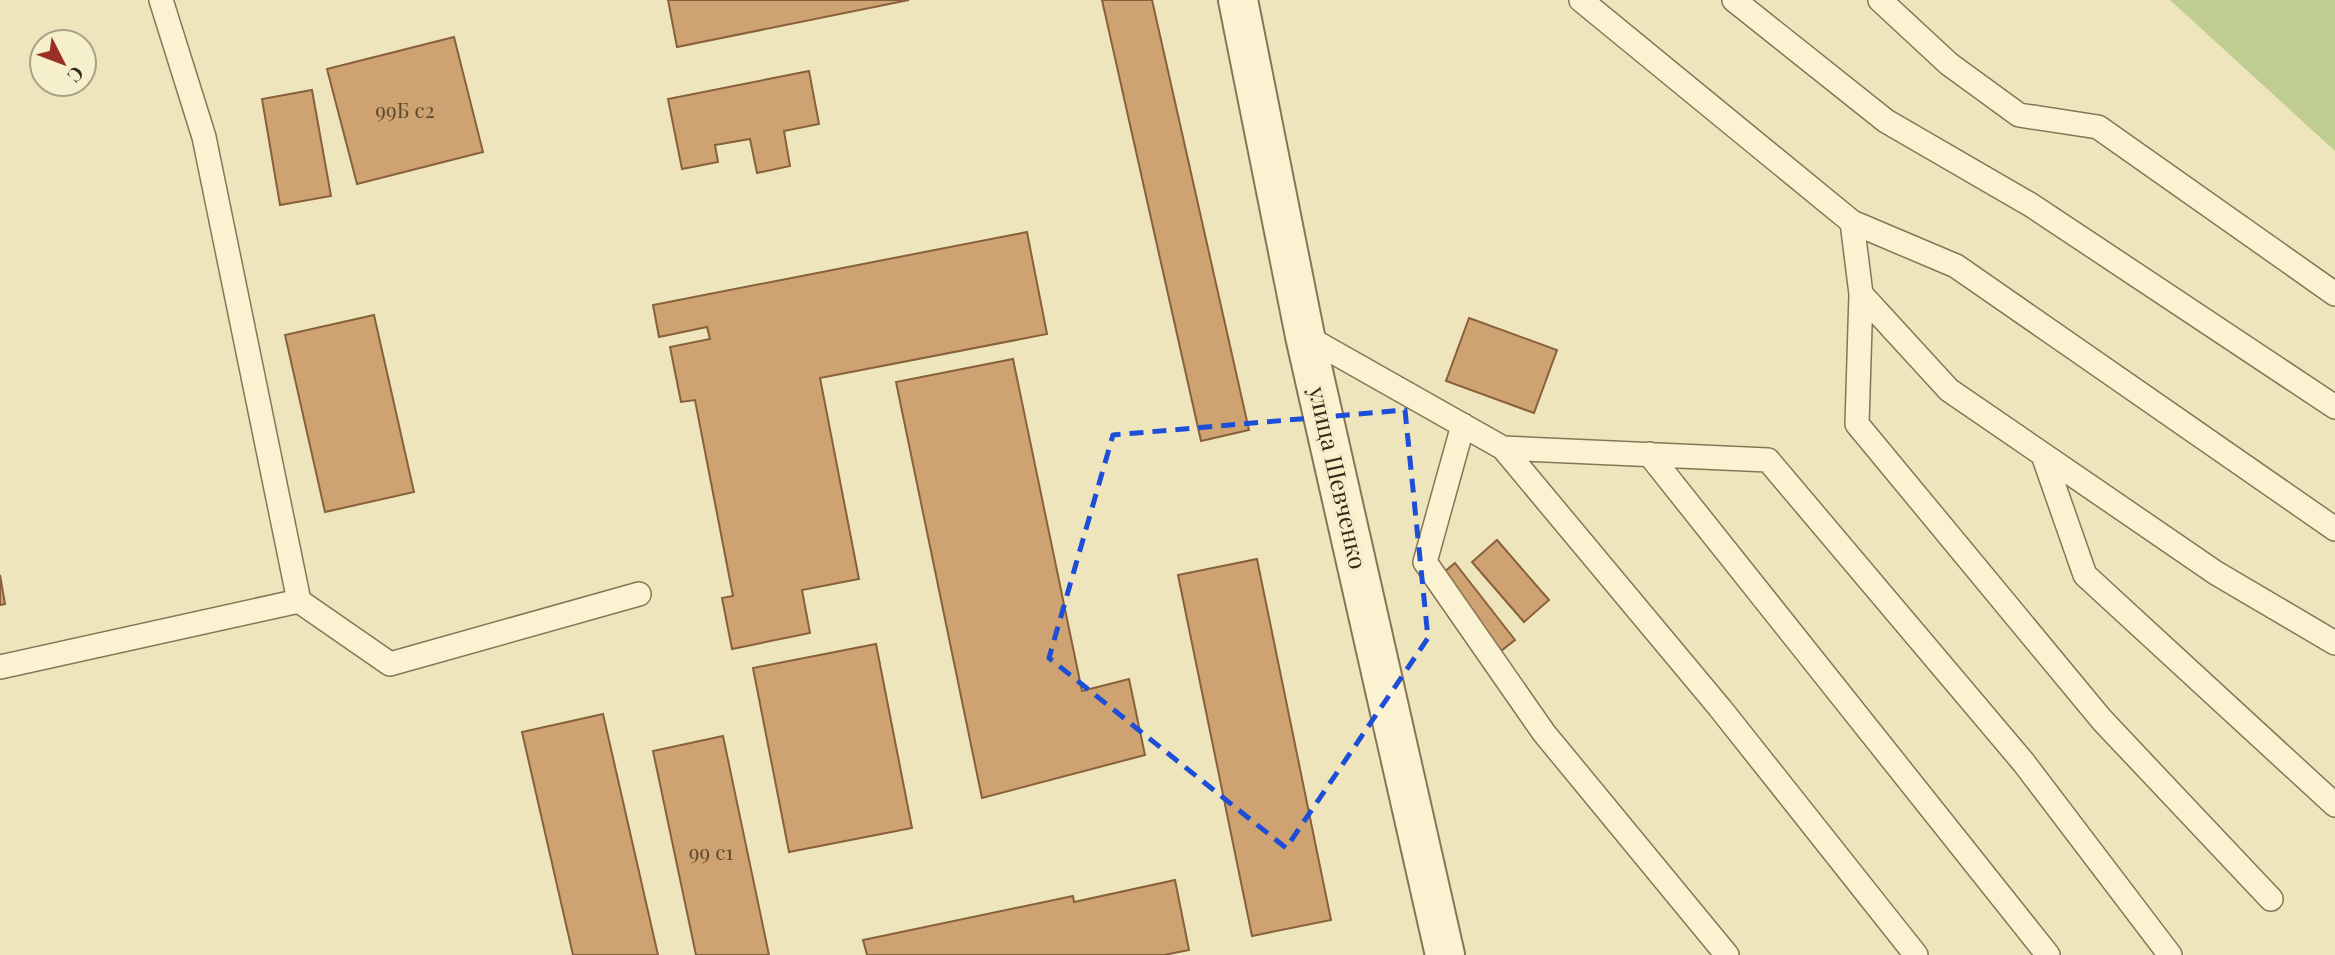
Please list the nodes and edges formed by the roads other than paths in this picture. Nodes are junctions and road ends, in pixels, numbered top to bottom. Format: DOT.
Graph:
graph roads {
  1 [pos="161,0"];
  2 [pos="1238,0"];
  3 [pos="1581,0"];
  4 [pos="1734,0"];
  5 [pos="1880,0"];
  6 [pos="1852,222"];
  7 [pos="1861,294"];
  8 [pos="2335,294"];
  9 [pos="1305,336"];
  10 [pos="2335,407"];
  11 [pos="1464,425"];
  12 [pos="1503,448"];
  13 [pos="1649,454"];
  14 [pos="2043,455"];
  15 [pos="2335,529"];
  16 [pos="639,594"];
  17 [pos="299,601"];
  18 [pos="2335,643"];
  19 [pos="0,667"];
  20 [pos="2335,805"];
  21 [pos="2271,898"];
  22 [pos="1446,955"];
  23 [pos="1727,955"];
  24 [pos="1916,955"];
  25 [pos="2048,955"];
  26 [pos="2171,955"];
  1 -- 17 [label="lane"];
  2 -- 9 [label="street, улица Шевченко"];
  3 -- 6 [label="lane"];
  4 -- 10 [label="lane"];
  5 -- 8 [label="lane"];
  6 -- 7 [label="lane"];
  6 -- 15 [label="lane"];
  7 -- 14 [label="lane"];
  7 -- 21 [label="lane"];
  9 -- 11 [label="lane"];
  9 -- 22 [label="street, улица Шевченко"];
  11 -- 12 [label="lane"];
  11 -- 23 [label="lane"];
  12 -- 13 [label="lane"];
  12 -- 24 [label="lane"];
  13 -- 25 [label="lane"];
  13 -- 26 [label="lane"];
  14 -- 18 [label="lane"];
  14 -- 20 [label="lane"];
  16 -- 17 [label="lane"];
  17 -- 19 [label="lane"];
}
